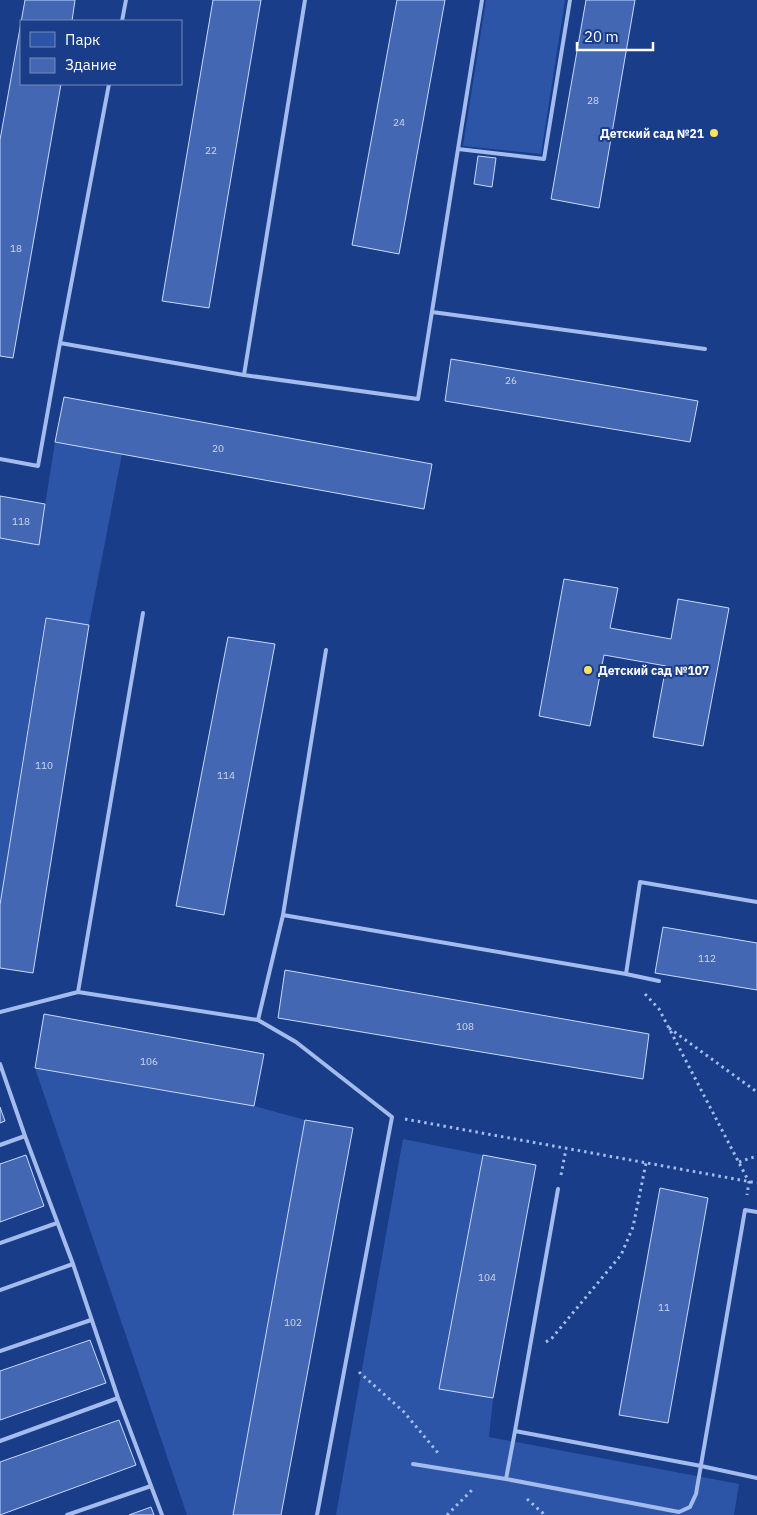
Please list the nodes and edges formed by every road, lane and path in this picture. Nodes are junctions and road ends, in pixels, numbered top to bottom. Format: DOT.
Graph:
graph roads {
  1 [pos="126,0"];
  2 [pos="305,0"];
  3 [pos="482,0"];
  4 [pos="570,0"];
  5 [pos="122,20"];
  6 [pos="110,85"];
  7 [pos="458,149"];
  8 [pos="432,312"];
  9 [pos="60,344"];
  10 [pos="705,350"];
  11 [pos="244,375"];
  12 [pos="0,459"];
  13 [pos="143,613"];
  14 [pos="326,650"];
  15 [pos="757,902"];
  16 [pos="283,915"];
  17 [pos="626,974"];
  18 [pos="659,981"];
  19 [pos="78,992"];
  20 [pos="0,1012"];
  21 [pos="258,1020"];
  22 [pos="668,1028"];
  23 [pos="0,1064"];
  24 [pos="757,1092"];
  25 [pos="392,1117"];
  26 [pos="25,1136"];
  27 [pos="0,1145"];
  28 [pos="566,1149"];
  29 [pos="757,1156"];
  30 [pos="739,1162"];
  31 [pos="646,1163"];
  32 [pos="749,1182"];
  33 [pos="757,1183"];
  34 [pos="558,1189"];
  35 [pos="757,1212"];
  36 [pos="57,1223"];
  37 [pos="0,1243"];
  38 [pos="73,1264"];
  39 [pos="0,1290"];
  40 [pos="91,1320"];
  41 [pos="0,1351"];
  42 [pos="528,1357"];
  43 [pos="346,1360"];
  44 [pos="118,1398"];
  45 [pos="515,1431"];
  46 [pos="0,1441"];
  47 [pos="414,1464"];
  48 [pos="700,1466"];
  49 [pos="453,1471"];
  50 [pos="485,1476"];
  51 [pos="757,1478"];
  52 [pos="506,1479"];
  53 [pos="151,1486"];
  54 [pos="67,1515"];
  55 [pos="162,1515"];
  56 [pos="317,1515"];
  57 [pos="447,1515"];
  1 -- 5 [label="lane"];
  2 -- 11 [label="lane"];
  3 -- 7 [label="lane"];
  4 -- 7 [label="lane"];
  6 -- 9 [label="lane"];
  7 -- 8 [label="lane"];
  8 -- 10 [label="lane"];
  8 -- 11 [label="lane"];
  9 -- 11 [label="lane"];
  9 -- 12 [label="lane"];
  13 -- 19 [label="lane"];
  14 -- 16 [label="lane"];
  15 -- 17 [label="lane"];
  16 -- 17 [label="lane"];
  16 -- 21 [label="lane"];
  17 -- 18 [label="lane"];
  17 -- 22 [label="path"];
  19 -- 20 [label="lane"];
  19 -- 21 [label="lane"];
  21 -- 25 [label="lane"];
  22 -- 24 [label="path"];
  22 -- 30 [label="path"];
  23 -- 26 [label="lane"];
  25 -- 28 [label="path"];
  25 -- 43 [label="lane"];
  26 -- 27 [label="lane"];
  26 -- 36 [label="lane"];
  28 -- 31 [label="path"];
  28 -- 34 [label="path"];
  29 -- 30 [label="path"];
  30 -- 32 [label="path"];
  31 -- 32 [label="path"];
  31 -- 42 [label="path"];
  32 -- 33 [label="path"];
  34 -- 42 [label="lane"];
  35 -- 48 [label="lane"];
  36 -- 37 [label="lane"];
  36 -- 38 [label="lane"];
  38 -- 39 [label="lane"];
  38 -- 40 [label="lane"];
  40 -- 41 [label="lane"];
  40 -- 44 [label="lane"];
  42 -- 45 [label="lane"];
  43 -- 49 [label="path"];
  43 -- 56 [label="lane"];
  44 -- 46 [label="lane"];
  44 -- 53 [label="lane"];
  45 -- 48 [label="lane"];
  45 -- 52 [label="lane"];
  47 -- 49 [label="lane"];
  48 -- 51 [label="lane"];
  48 -- 52 [label="lane"];
  49 -- 50 [label="lane"];
  50 -- 52 [label="lane"];
  50 -- 57 [label="path"];
  53 -- 54 [label="lane"];
  53 -- 55 [label="lane"];
}
